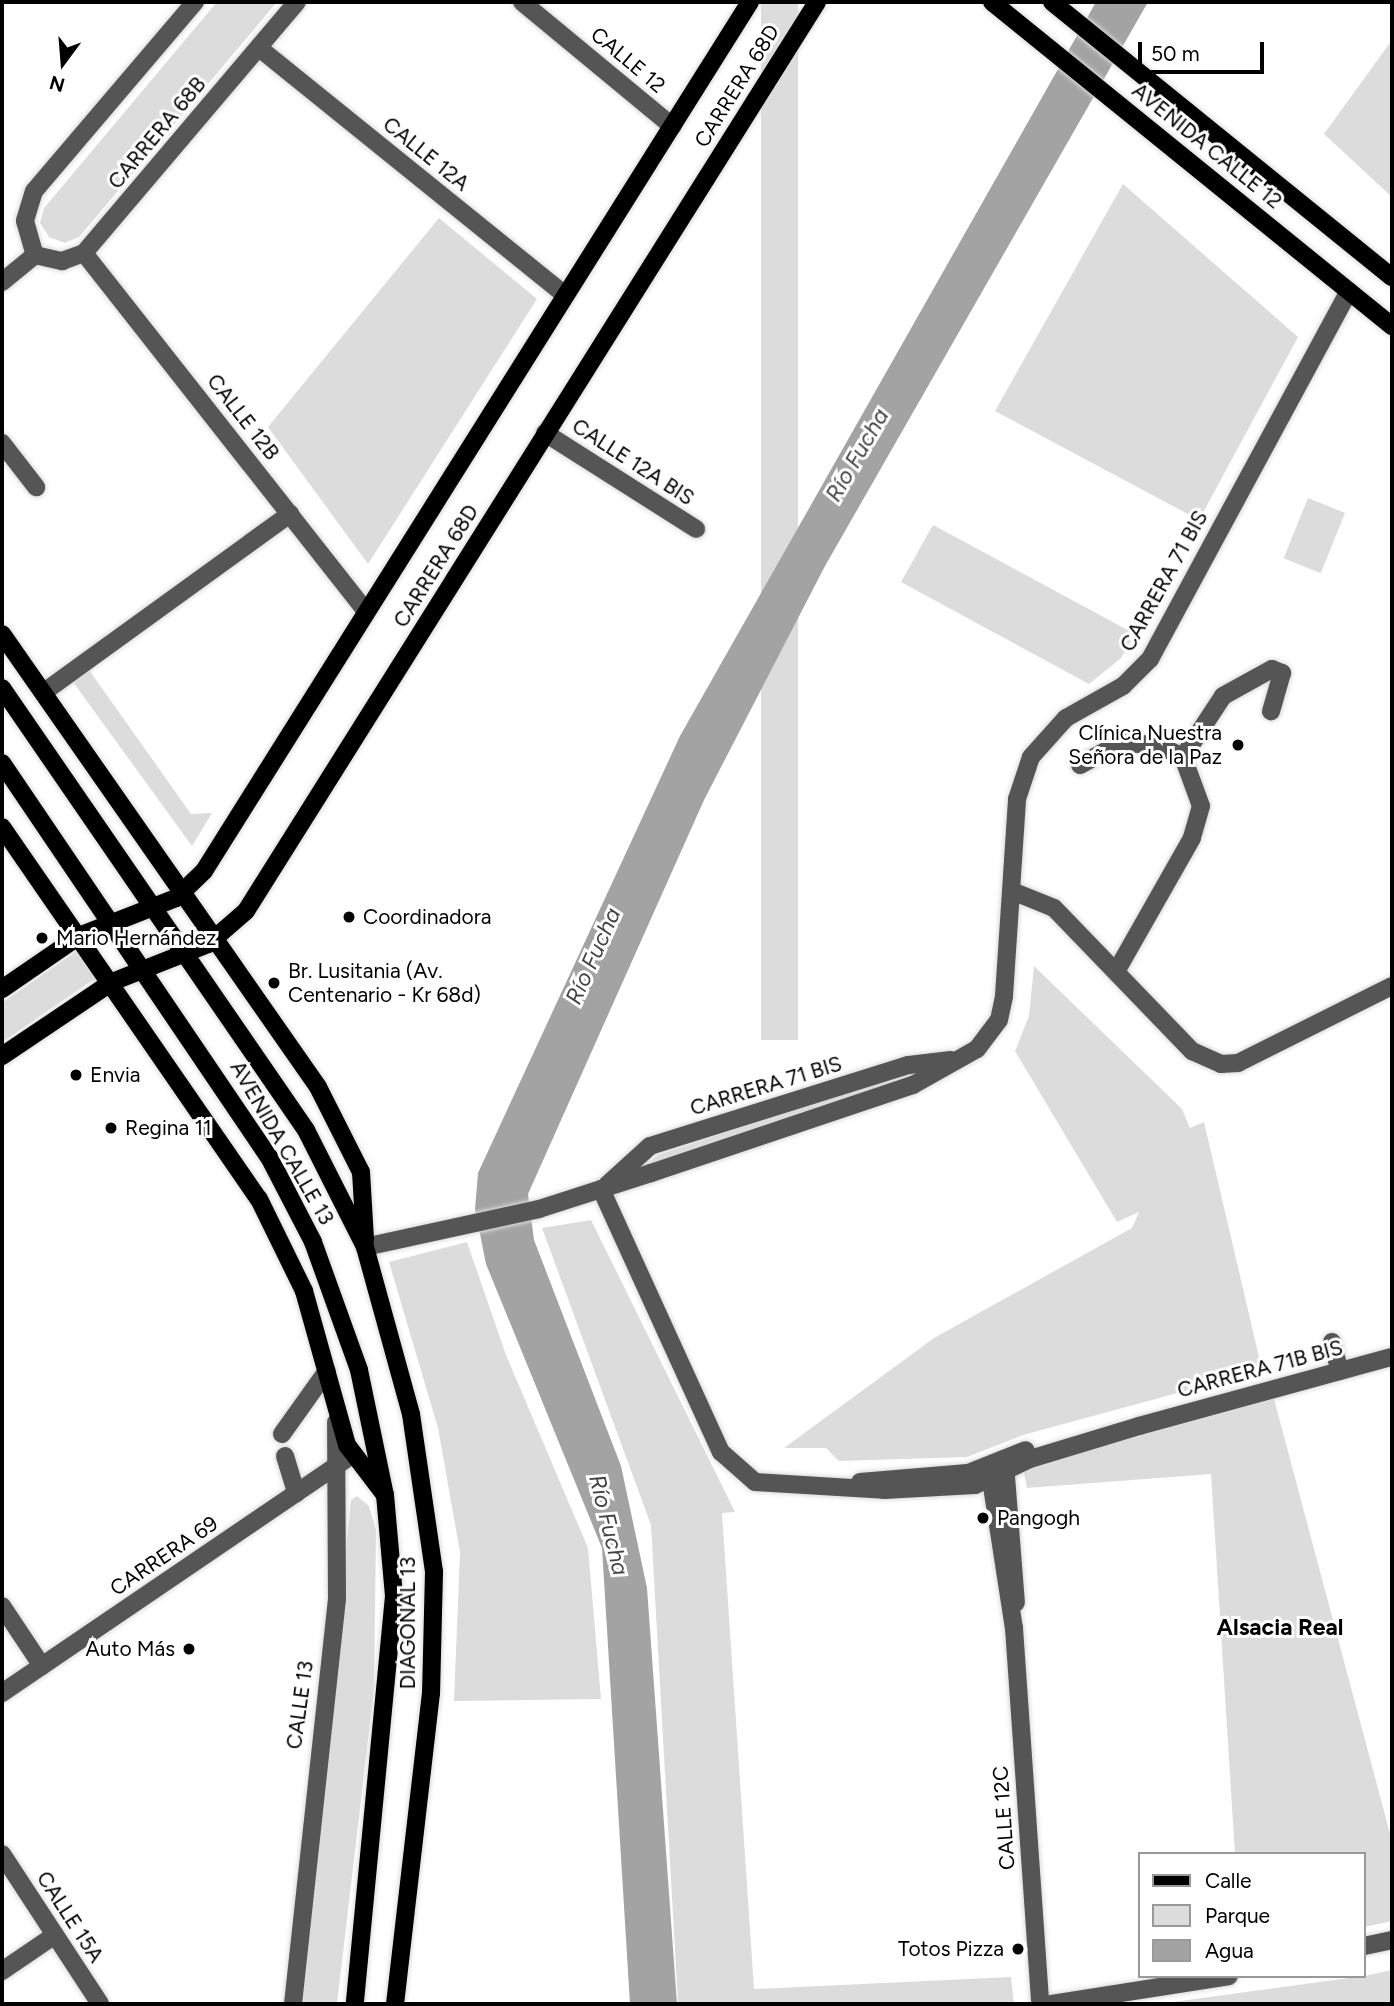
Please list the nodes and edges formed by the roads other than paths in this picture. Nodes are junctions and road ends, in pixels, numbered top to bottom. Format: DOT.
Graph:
graph roads {
  1 [pos="195,2"];
  2 [pos="297,2"];
  3 [pos="522,2"];
  4 [pos="750,2"];
  5 [pos="817,2"];
  6 [pos="992,2"];
  7 [pos="1052,2"];
  8 [pos="259,48"];
  9 [pos="672,126"];
  10 [pos="84,253"];
  11 [pos="34,255"];
  12 [pos="1392,277"];
  13 [pos="2,282"];
  14 [pos="1349,291"];
  15 [pos="565,295"];
  16 [pos="1392,326"];
  17 [pos="545,433"];
  18 [pos="2,443"];
  19 [pos="36,486"];
  20 [pos="290,514"];
  21 [pos="696,529"];
  22 [pos="365,610"];
  23 [pos="2,634"];
  24 [pos="2,688"];
  25 [pos="44,692"];
  26 [pos="1271,711"];
  27 [pos="1183,757"];
  28 [pos="2,763"];
  29 [pos="1080,765"];
  30 [pos="2,827"];
  31 [pos="1013,891"];
  32 [pos="185,892"];
  33 [pos="155,908"];
  34 [pos="112,923"];
  35 [pos="79,936"];
  36 [pos="217,939"];
  37 [pos="187,954"];
  38 [pos="144,969"];
  39 [pos="1116,972"];
  40 [pos="112,982"];
  41 [pos="1392,986"];
  42 [pos="2,989"];
  43 [pos="2,1056"];
  44 [pos="959,1059"];
  45 [pos="601,1189"];
  46 [pos="365,1247"];
  47 [pos="293,1266"];
  48 [pos="342,1314"];
  49 [pos="1332,1342"];
  50 [pos="1392,1357"];
  51 [pos="327,1371"];
  52 [pos="1340,1371"];
  53 [pos="282,1434"];
  54 [pos="285,1456"];
  55 [pos="345,1460"];
  56 [pos="998,1470"];
  57 [pos="296,1493"];
  58 [pos="385,1495"];
  59 [pos="2,1606"];
  60 [pos="42,1666"];
  61 [pos="2,1693"];
  62 [pos="2,1854"];
  63 [pos="55,1935"];
  64 [pos="1392,1940"];
  65 [pos="1366,1946"];
  66 [pos="2,1971"];
  67 [pos="1216,1978"];
  68 [pos="100,2004"];
  69 [pos="293,2004"];
  70 [pos="355,2004"];
  71 [pos="396,2004"];
  72 [pos="1040,2004"];
  73 [pos="1051,2004"];
  1 -- 11 [label="street"];
  2 -- 8 [label="street, CARRERA 68B"];
  3 -- 9 [label="street, CALLE 12"];
  4 -- 9 [label="main road, CARRERA 68D"];
  5 -- 17 [label="main road, CARRERA 68D"];
  6 -- 14 [label="main road, AVENIDA CALLE 12"];
  7 -- 12 [label="main road, AVENIDA CALLE 12"];
  8 -- 10 [label="street, CARRERA 68B"];
  8 -- 15 [label="street, CALLE 12A"];
  9 -- 15 [label="main road, CARRERA 68D"];
  10 -- 11 [label="street"];
  10 -- 20 [label="street, CALLE 12B"];
  11 -- 13 [label="street"];
  14 -- 16 [label="main road, AVENIDA CALLE 12"];
  14 -- 31 [label="street, CARRERA 71 BIS"];
  15 -- 22 [label="main road, CARRERA 68D"];
  17 -- 21 [label="street, CALLE 12A BIS"];
  17 -- 36 [label="main road, CARRERA 68D"];
  18 -- 19 [label="street"];
  20 -- 22 [label="street, CALLE 12B"];
  20 -- 25 [label="street"];
  22 -- 32 [label="main road, CARRERA 68D"];
  23 -- 25 [label="main road, AVENIDA CALLE 13"];
  24 -- 33 [label="main road, AVENIDA CALLE 13"];
  25 -- 32 [label="main road, AVENIDA CALLE 13"];
  26 -- 27 [label="street"];
  27 -- 29 [label="street"];
  27 -- 39 [label="street"];
  28 -- 34 [label="main road, AVENIDA CALLE 13"];
  30 -- 35 [label="main road"];
  31 -- 39 [label="street"];
  31 -- 44 [label="street, CARRERA 71 BIS"];
  32 -- 33 [label="main road, CARRERA 68D"];
  32 -- 36 [label="main road, AVENIDA CALLE 13"];
  33 -- 34 [label="main road, CARRERA 68D"];
  33 -- 37 [label="main road, AVENIDA CALLE 13"];
  34 -- 35 [label="main road, CARRERA 68D"];
  34 -- 38 [label="main road, AVENIDA CALLE 13"];
  35 -- 40 [label="main road"];
  35 -- 42 [label="main road, CARRERA 68D"];
  36 -- 37 [label="main road, CARRERA 68D"];
  36 -- 46 [label="main road, AVENIDA CALLE 13"];
  37 -- 38 [label="main road, CARRERA 68D"];
  37 -- 46 [label="main road, AVENIDA CALLE 13"];
  38 -- 40 [label="main road, CARRERA 68D"];
  38 -- 48 [label="main road, AVENIDA CALLE 13"];
  39 -- 41 [label="street"];
  40 -- 43 [label="main road, CARRERA 68D"];
  40 -- 47 [label="main road"];
  44 -- 45 [label="street, CARRERA 71 BIS"];
  44 -- 45 [label="street, CARRERA 71 BIS"];
  45 -- 46 [label="street, CARRERA 71 BIS"];
  45 -- 56 [label="street, CARRERA 71B BIS"];
  46 -- 71 [label="main road, DIAGONAL 13"];
  47 -- 48 [label="main road"];
  47 -- 51 [label="main road"];
  48 -- 58 [label="main road, AVENIDA CALLE 13"];
  49 -- 52 [label="street"];
  50 -- 52 [label="street, CARRERA 71B BIS"];
  51 -- 53 [label="street"];
  51 -- 55 [label="main road"];
  52 -- 56 [label="street, CARRERA 71B BIS"];
  54 -- 57 [label="street"];
  55 -- 57 [label="street, CARRERA 69"];
  55 -- 58 [label="main road"];
  55 -- 69 [label="street, CALLE 13"];
  56 -- 72 [label="street, CALLE 12C"];
  57 -- 60 [label="street, CARRERA 69"];
  58 -- 70 [label="main road, DIAGONAL 13"];
  59 -- 60 [label="street"];
  60 -- 61 [label="street, CARRERA 69"];
  62 -- 63 [label="street, CALLE 15A"];
  63 -- 66 [label="street"];
  63 -- 68 [label="street, CALLE 15A"];
  64 -- 65 [label="street"];
  67 -- 73 [label="street"];
}
